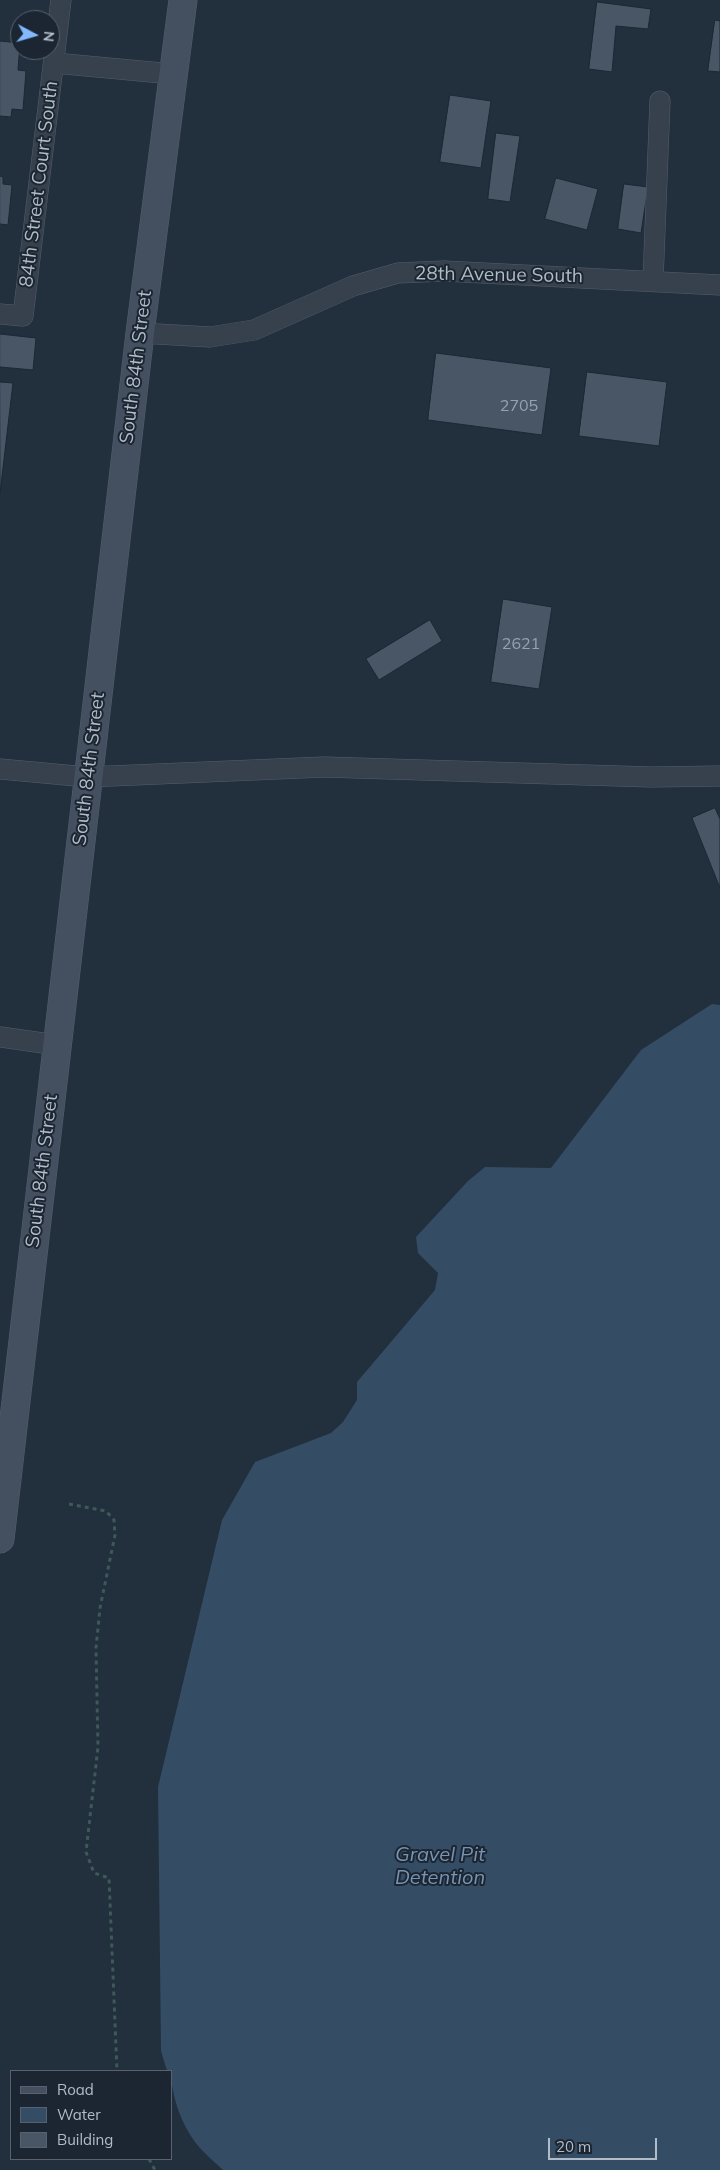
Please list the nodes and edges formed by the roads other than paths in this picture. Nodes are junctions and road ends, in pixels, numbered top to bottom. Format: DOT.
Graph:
graph roads {
  1 [pos="61,0"];
  2 [pos="183,0"];
  3 [pos="54,63"];
  4 [pos="174,74"];
  5 [pos="660,101"];
  6 [pos="653,281"];
  7 [pos="720,286"];
  8 [pos="0,314"];
  9 [pos="140,333"];
  10 [pos="0,769"];
  11 [pos="720,776"];
  12 [pos="87,777"];
  13 [pos="0,1037"];
  14 [pos="57,1044"];
  15 [pos="6,1445"];
  16 [pos="0,1539"];
  1 -- 3 [label="lane, 84th Street Court South"];
  2 -- 4 [label="main road, South 84th Street"];
  3 -- 4 [label="lane"];
  3 -- 8 [label="lane, 84th Street Court South"];
  4 -- 9 [label="main road, South 84th Street"];
  5 -- 6 [label="lane"];
  6 -- 7 [label="lane, 28th Avenue South"];
  6 -- 9 [label="lane, 28th Avenue South"];
  9 -- 12 [label="main road, South 84th Street"];
  10 -- 12 [label="lane"];
  11 -- 12 [label="lane"];
  12 -- 14 [label="main road, South 84th Street"];
  13 -- 14 [label="lane"];
  14 -- 15 [label="main road, South 84th Street"];
  15 -- 16 [label="main road, South 84th Street"];
}
